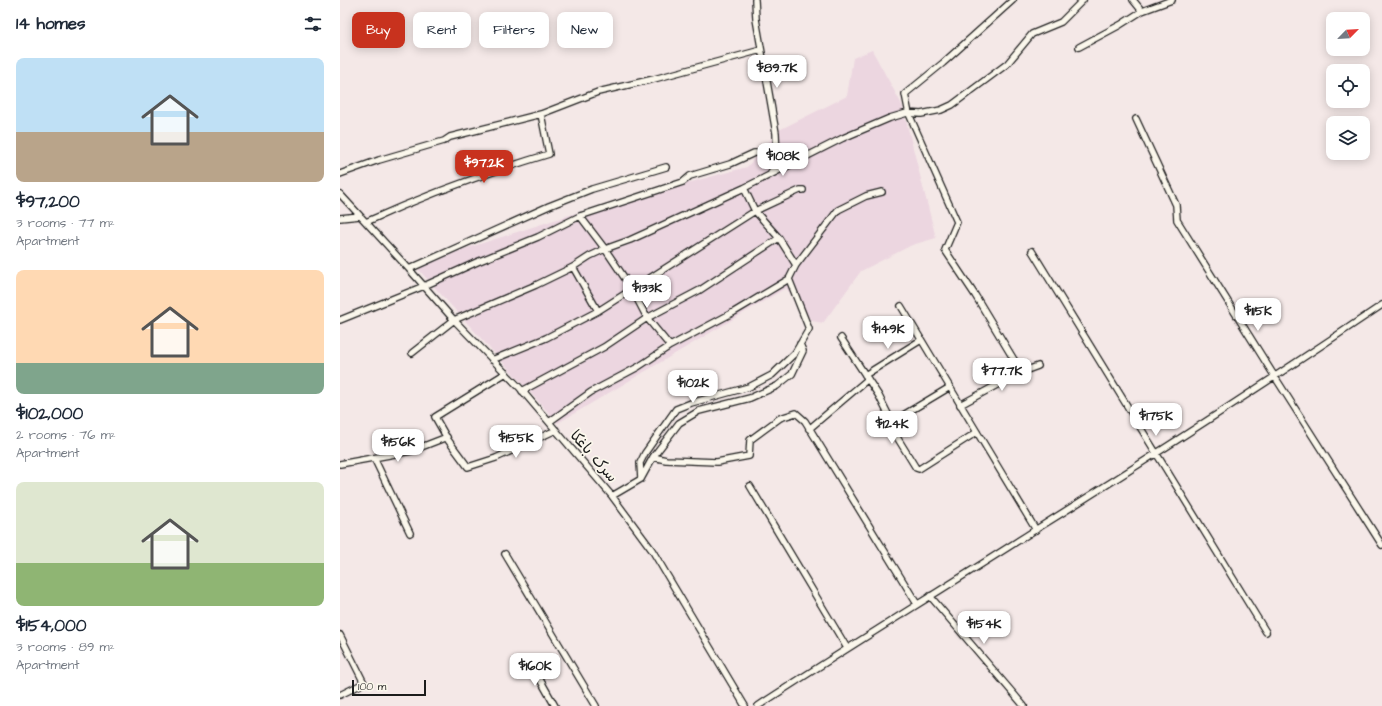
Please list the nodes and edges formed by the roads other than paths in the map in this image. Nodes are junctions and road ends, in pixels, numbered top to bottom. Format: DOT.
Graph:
graph roads {
  1 [pos="755,0"];
  2 [pos="1013,0"];
  3 [pos="1082,0"];
  4 [pos="1134,0"];
  5 [pos="1172,0"];
  6 [pos="1142,11"];
  7 [pos="1079,47"];
  8 [pos="761,50"];
  9 [pos="541,114"];
  10 [pos="909,114"];
  11 [pos="1136,119"];
  12 [pos="778,158"];
  13 [pos="666,167"];
  14 [pos="771,173"];
  15 [pos="340,174"];
  16 [pos="744,188"];
  17 [pos="803,190"];
  18 [pos="882,192"];
  19 [pos="340,194"];
  20 [pos="755,210"];
  21 [pos="360,216"];
  22 [pos="580,216"];
  23 [pos="340,218"];
  24 [pos="366,222"];
  25 [pos="778,238"];
  26 [pos="604,249"];
  27 [pos="1032,251"];
  28 [pos="796,265"];
  29 [pos="574,267"];
  30 [pos="409,269"];
  31 [pos="788,279"];
  32 [pos="424,286"];
  33 [pos="632,290"];
  34 [pos="1382,304"];
  35 [pos="901,306"];
  36 [pos="598,311"];
  37 [pos="648,318"];
  38 [pos="340,320"];
  39 [pos="454,320"];
  40 [pos="841,338"];
  41 [pos="921,340"];
  42 [pos="800,344"];
  43 [pos="670,346"];
  44 [pos="412,353"];
  45 [pos="492,360"];
  46 [pos="1038,366"];
  47 [pos="506,373"];
  48 [pos="1022,373"];
  49 [pos="866,377"];
  50 [pos="1275,377"];
  51 [pos="950,387"];
  52 [pos="522,391"];
  53 [pos="960,405"];
  54 [pos="549,422"];
  55 [pos="890,423"];
  56 [pos="809,429"];
  57 [pos="556,430"];
  58 [pos="977,432"];
  59 [pos="447,437"];
  60 [pos="1156,453"];
  61 [pos="652,457"];
  62 [pos="374,458"];
  63 [pos="340,464"];
  64 [pos="641,479"];
  65 [pos="750,486"];
  66 [pos="612,496"];
  67 [pos="1036,530"];
  68 [pos="410,533"];
  69 [pos="1382,545"];
  70 [pos="505,554"];
  71 [pos="930,596"];
  72 [pos="917,604"];
  73 [pos="1266,632"];
  74 [pos="340,635"];
  75 [pos="847,648"];
  76 [pos="529,660"];
  77 [pos="340,695"];
  78 [pos="555,706"];
  79 [pos="596,706"];
  80 [pos="745,706"];
  81 [pos="758,706"];
  82 [pos="1024,706"];
  1 -- 8 [label="street"];
  2 -- 10 [label="street"];
  3 -- 10 [label="street"];
  4 -- 6 [label="street"];
  5 -- 6 [label="street"];
  6 -- 7 [label="street"];
  8 -- 9 [label="street"];
  8 -- 12 [label="street"];
  9 -- 15 [label="street"];
  9 -- 24 [label="street"];
  10 -- 14 [label="street"];
  10 -- 48 [label="street"];
  11 -- 50 [label="street"];
  12 -- 14 [label="street"];
  12 -- 22 [label="street"];
  13 -- 30 [label="street"];
  14 -- 16 [label="street"];
  16 -- 20 [label="street"];
  16 -- 26 [label="street"];
  17 -- 20 [label="street"];
  18 -- 28 [label="street"];
  19 -- 21 [label="street, سرک باغکا"];
  20 -- 25 [label="street"];
  20 -- 33 [label="street"];
  21 -- 23 [label="street"];
  21 -- 24 [label="street, سرک باغکا"];
  22 -- 26 [label="street"];
  22 -- 32 [label="street"];
  24 -- 30 [label="street, سرک باغکا"];
  25 -- 28 [label="street"];
  25 -- 37 [label="street"];
  26 -- 29 [label="street"];
  26 -- 33 [label="street"];
  27 -- 60 [label="street"];
  28 -- 31 [label="street"];
  29 -- 36 [label="street"];
  29 -- 39 [label="street"];
  30 -- 32 [label="street, سرک باغکا"];
  31 -- 42 [label="street"];
  31 -- 43 [label="street"];
  32 -- 38 [label="street"];
  32 -- 39 [label="street, سرک باغکا"];
  33 -- 36 [label="street"];
  33 -- 37 [label="street"];
  34 -- 50 [label="street"];
  35 -- 41 [label="street"];
  36 -- 45 [label="street"];
  37 -- 43 [label="street"];
  37 -- 52 [label="street"];
  39 -- 44 [label="street"];
  39 -- 45 [label="street, سرک باغکا"];
  40 -- 49 [label="street"];
  41 -- 49 [label="street"];
  41 -- 51 [label="street"];
  42 -- 61 [label="street"];
  42 -- 64 [label="street"];
  43 -- 54 [label="street"];
  45 -- 47 [label="street, سرک باغکا"];
  46 -- 48 [label="street"];
  47 -- 52 [label="street, سرک باغکا"];
  47 -- 59 [label="street"];
  48 -- 53 [label="street"];
  49 -- 55 [label="street"];
  49 -- 56 [label="street"];
  50 -- 60 [label="street"];
  50 -- 69 [label="street"];
  51 -- 53 [label="street"];
  51 -- 55 [label="street"];
  52 -- 54 [label="street, سرک باغکا"];
  53 -- 58 [label="street"];
  54 -- 57 [label="street, سرک باغکا"];
  55 -- 58 [label="street"];
  56 -- 61 [label="street"];
  56 -- 72 [label="street"];
  57 -- 59 [label="street"];
  57 -- 66 [label="street, سرک باغکا"];
  58 -- 67 [label="street"];
  59 -- 62 [label="street"];
  60 -- 67 [label="street"];
  60 -- 73 [label="street"];
  61 -- 64 [label="street"];
  62 -- 63 [label="street"];
  62 -- 68 [label="street"];
  64 -- 66 [label="street"];
  65 -- 75 [label="street"];
  66 -- 80 [label="street, سرک باغکا"];
  67 -- 71 [label="street"];
  70 -- 79 [label="street"];
  71 -- 72 [label="street"];
  71 -- 82 [label="street"];
  72 -- 75 [label="street"];
  74 -- 77 [label="street"];
  75 -- 81 [label="street"];
  76 -- 78 [label="street"];
}
